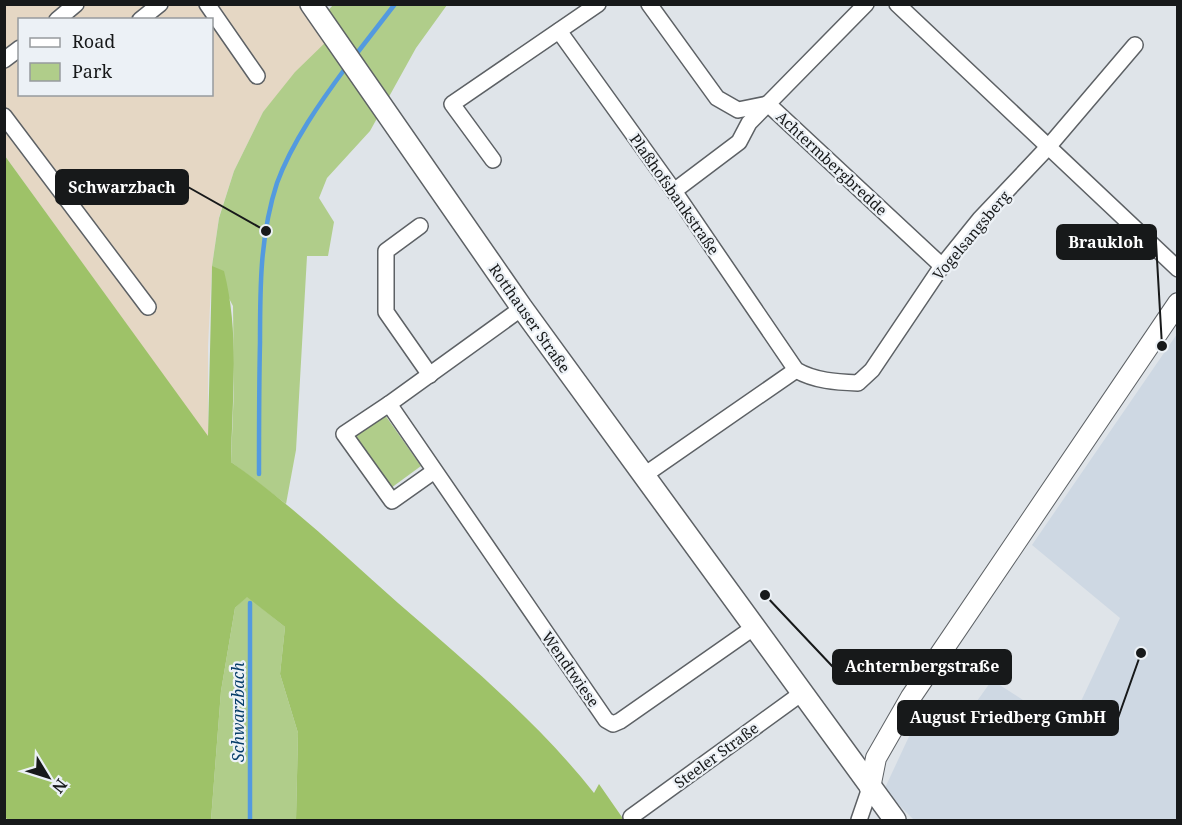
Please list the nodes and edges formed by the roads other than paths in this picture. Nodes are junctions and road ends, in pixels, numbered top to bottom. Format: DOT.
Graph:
graph roads {
  1 [pos="76,4"];
  2 [pos="160,4"];
  3 [pos="207,4"];
  4 [pos="311,4"];
  5 [pos="598,4"];
  6 [pos="648,4"];
  7 [pos="866,4"];
  8 [pos="897,4"];
  9 [pos="59,18"];
  10 [pos="142,18"];
  11 [pos="559,32"];
  12 [pos="1136,45"];
  13 [pos="18,50"];
  14 [pos="4,60"];
  15 [pos="257,76"];
  16 [pos="768,104"];
  17 [pos="4,116"];
  18 [pos="1049,146"];
  19 [pos="493,160"];
  20 [pos="674,191"];
  21 [pos="420,226"];
  22 [pos="942,266"];
  23 [pos="1178,269"];
  24 [pos="1178,303"];
  25 [pos="148,307"];
  26 [pos="522,308"];
  27 [pos="796,370"];
  28 [pos="430,375"];
  29 [pos="388,404"];
  30 [pos="433,472"];
  31 [pos="643,476"];
  32 [pos="753,628"];
  33 [pos="802,693"];
  34 [pos="870,788"];
  35 [pos="631,817"];
  36 [pos="859,820"];
  37 [pos="895,820"];
  1 -- 9 [label="street"];
  2 -- 10 [label="street"];
  3 -- 15 [label="street"];
  4 -- 26 [label="main road, Rotthauser Straße"];
  5 -- 11 [label="street"];
  6 -- 16 [label="street, Achtermbergbredde"];
  7 -- 16 [label="street"];
  8 -- 18 [label="street"];
  11 -- 19 [label="street"];
  11 -- 20 [label="street, Plaßhofsbankstraße"];
  12 -- 18 [label="street, Vogelsangsberg"];
  13 -- 14 [label="street"];
  16 -- 20 [label="street"];
  16 -- 22 [label="street, Achtermbergbredde"];
  17 -- 25 [label="street"];
  18 -- 22 [label="street, Vogelsangsberg"];
  18 -- 23 [label="street"];
  20 -- 27 [label="street, Plaßhofsbankstraße"];
  21 -- 28 [label="street"];
  22 -- 27 [label="street, Vogelsangsberg"];
  24 -- 34 [label="street"];
  26 -- 28 [label="street"];
  26 -- 31 [label="main road, Rotthauser Straße"];
  27 -- 31 [label="street"];
  28 -- 29 [label="street"];
  29 -- 30 [label="street, Wendtwiese"];
  29 -- 30 [label="street"];
  30 -- 32 [label="street, Wendtwiese"];
  31 -- 32 [label="main road, Rotthauser Straße"];
  32 -- 33 [label="main road"];
  33 -- 34 [label="main road"];
  33 -- 35 [label="street, Steeler Straße"];
  34 -- 36 [label="street"];
  34 -- 37 [label="main road"];
}
